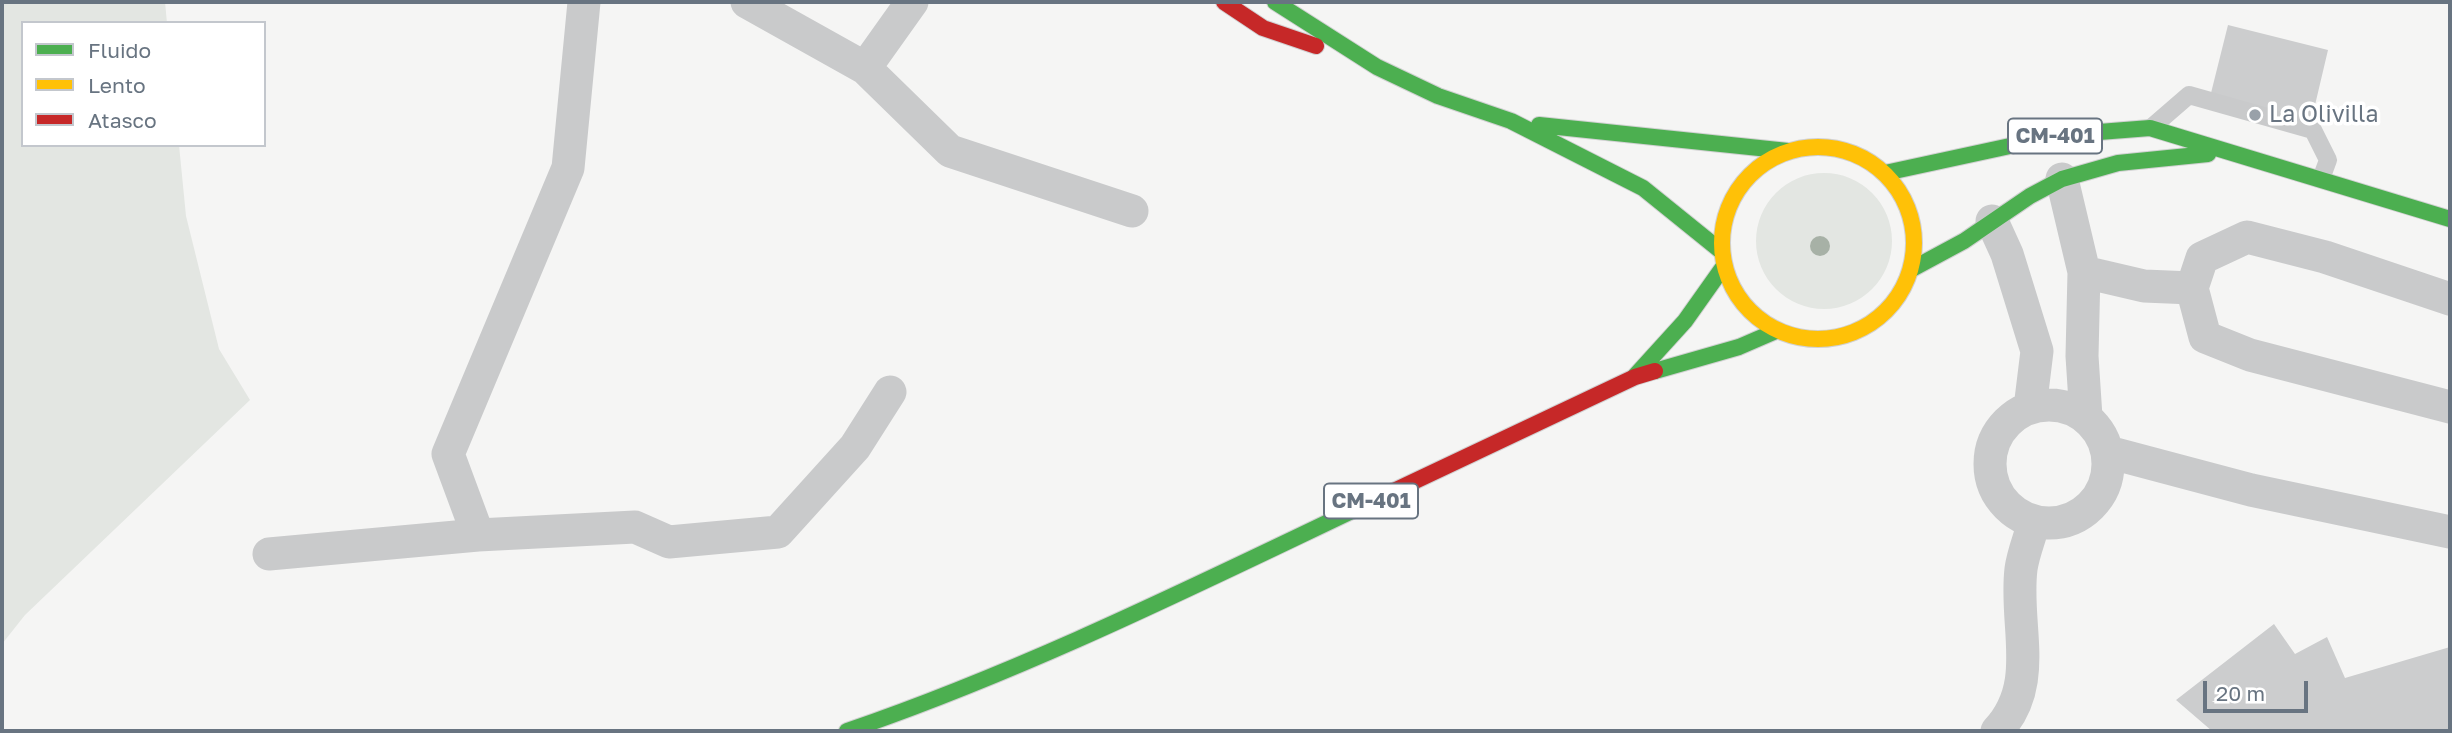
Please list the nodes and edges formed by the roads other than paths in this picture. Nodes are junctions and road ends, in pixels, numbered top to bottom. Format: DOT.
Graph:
graph roads {
  1 [pos="584,2"];
  2 [pos="747,2"];
  3 [pos="912,2"];
  4 [pos="1224,2"];
  5 [pos="1275,2"];
  6 [pos="1377,67"];
  7 [pos="865,68"];
  8 [pos="1511,121"];
  9 [pos="2150,128"];
  10 [pos="1788,151"];
  11 [pos="2224,153"];
  12 [pos="1885,173"];
  13 [pos="2062,179"];
  14 [pos="2321,179"];
  15 [pos="1132,211"];
  16 [pos="2450,219"];
  17 [pos="1992,221"];
  18 [pos="1722,259"];
  19 [pos="1912,269"];
  20 [pos="2084,272"];
  21 [pos="2192,288"];
  22 [pos="2450,299"];
  23 [pos="1776,331"];
  24 [pos="1634,377"];
  25 [pos="890,392"];
  26 [pos="2450,407"];
  27 [pos="2030,408"];
  28 [pos="2086,417"];
  29 [pos="2108,452"];
  30 [pos="2035,522"];
  31 [pos="2450,532"];
  32 [pos="478,536"];
  33 [pos="269,554"];
  34 [pos="866,728"];
  35 [pos="1997,731"];
  1 -- 32 [label="street"];
  2 -- 7 [label="street"];
  3 -- 7 [label="street"];
  4 -- 6 [label="main road"];
  5 -- 6 [label="main road"];
  6 -- 8 [label="main road"];
  7 -- 15 [label="street"];
  8 -- 10 [label="main road"];
  8 -- 18 [label="main road"];
  9 -- 11 [label="main road, CM-401"];
  9 -- 12 [label="main road, CM-401"];
  9 -- 14 [label="lane"];
  10 -- 12 [label="main road, CM-401"];
  10 -- 18 [label="main road, CM-401"];
  11 -- 13 [label="main road, CM-401"];
  11 -- 14 [label="main road, CM-401"];
  12 -- 19 [label="main road, CM-401"];
  13 -- 17 [label="main road, CM-401"];
  13 -- 20 [label="street"];
  14 -- 16 [label="main road, CM-401"];
  17 -- 19 [label="main road, CM-401"];
  17 -- 27 [label="street"];
  18 -- 23 [label="main road, CM-401"];
  18 -- 24 [label="main road, CM-401"];
  19 -- 23 [label="main road, CM-401"];
  20 -- 21 [label="street"];
  20 -- 28 [label="street"];
  21 -- 22 [label="street"];
  21 -- 26 [label="street"];
  23 -- 24 [label="main road, CM-401"];
  24 -- 34 [label="main road, CM-401"];
  25 -- 32 [label="street"];
  27 -- 28 [label="street"];
  27 -- 30 [label="street"];
  28 -- 29 [label="street"];
  29 -- 30 [label="street"];
  29 -- 31 [label="street"];
  30 -- 35 [label="street"];
  32 -- 33 [label="street"];
}
